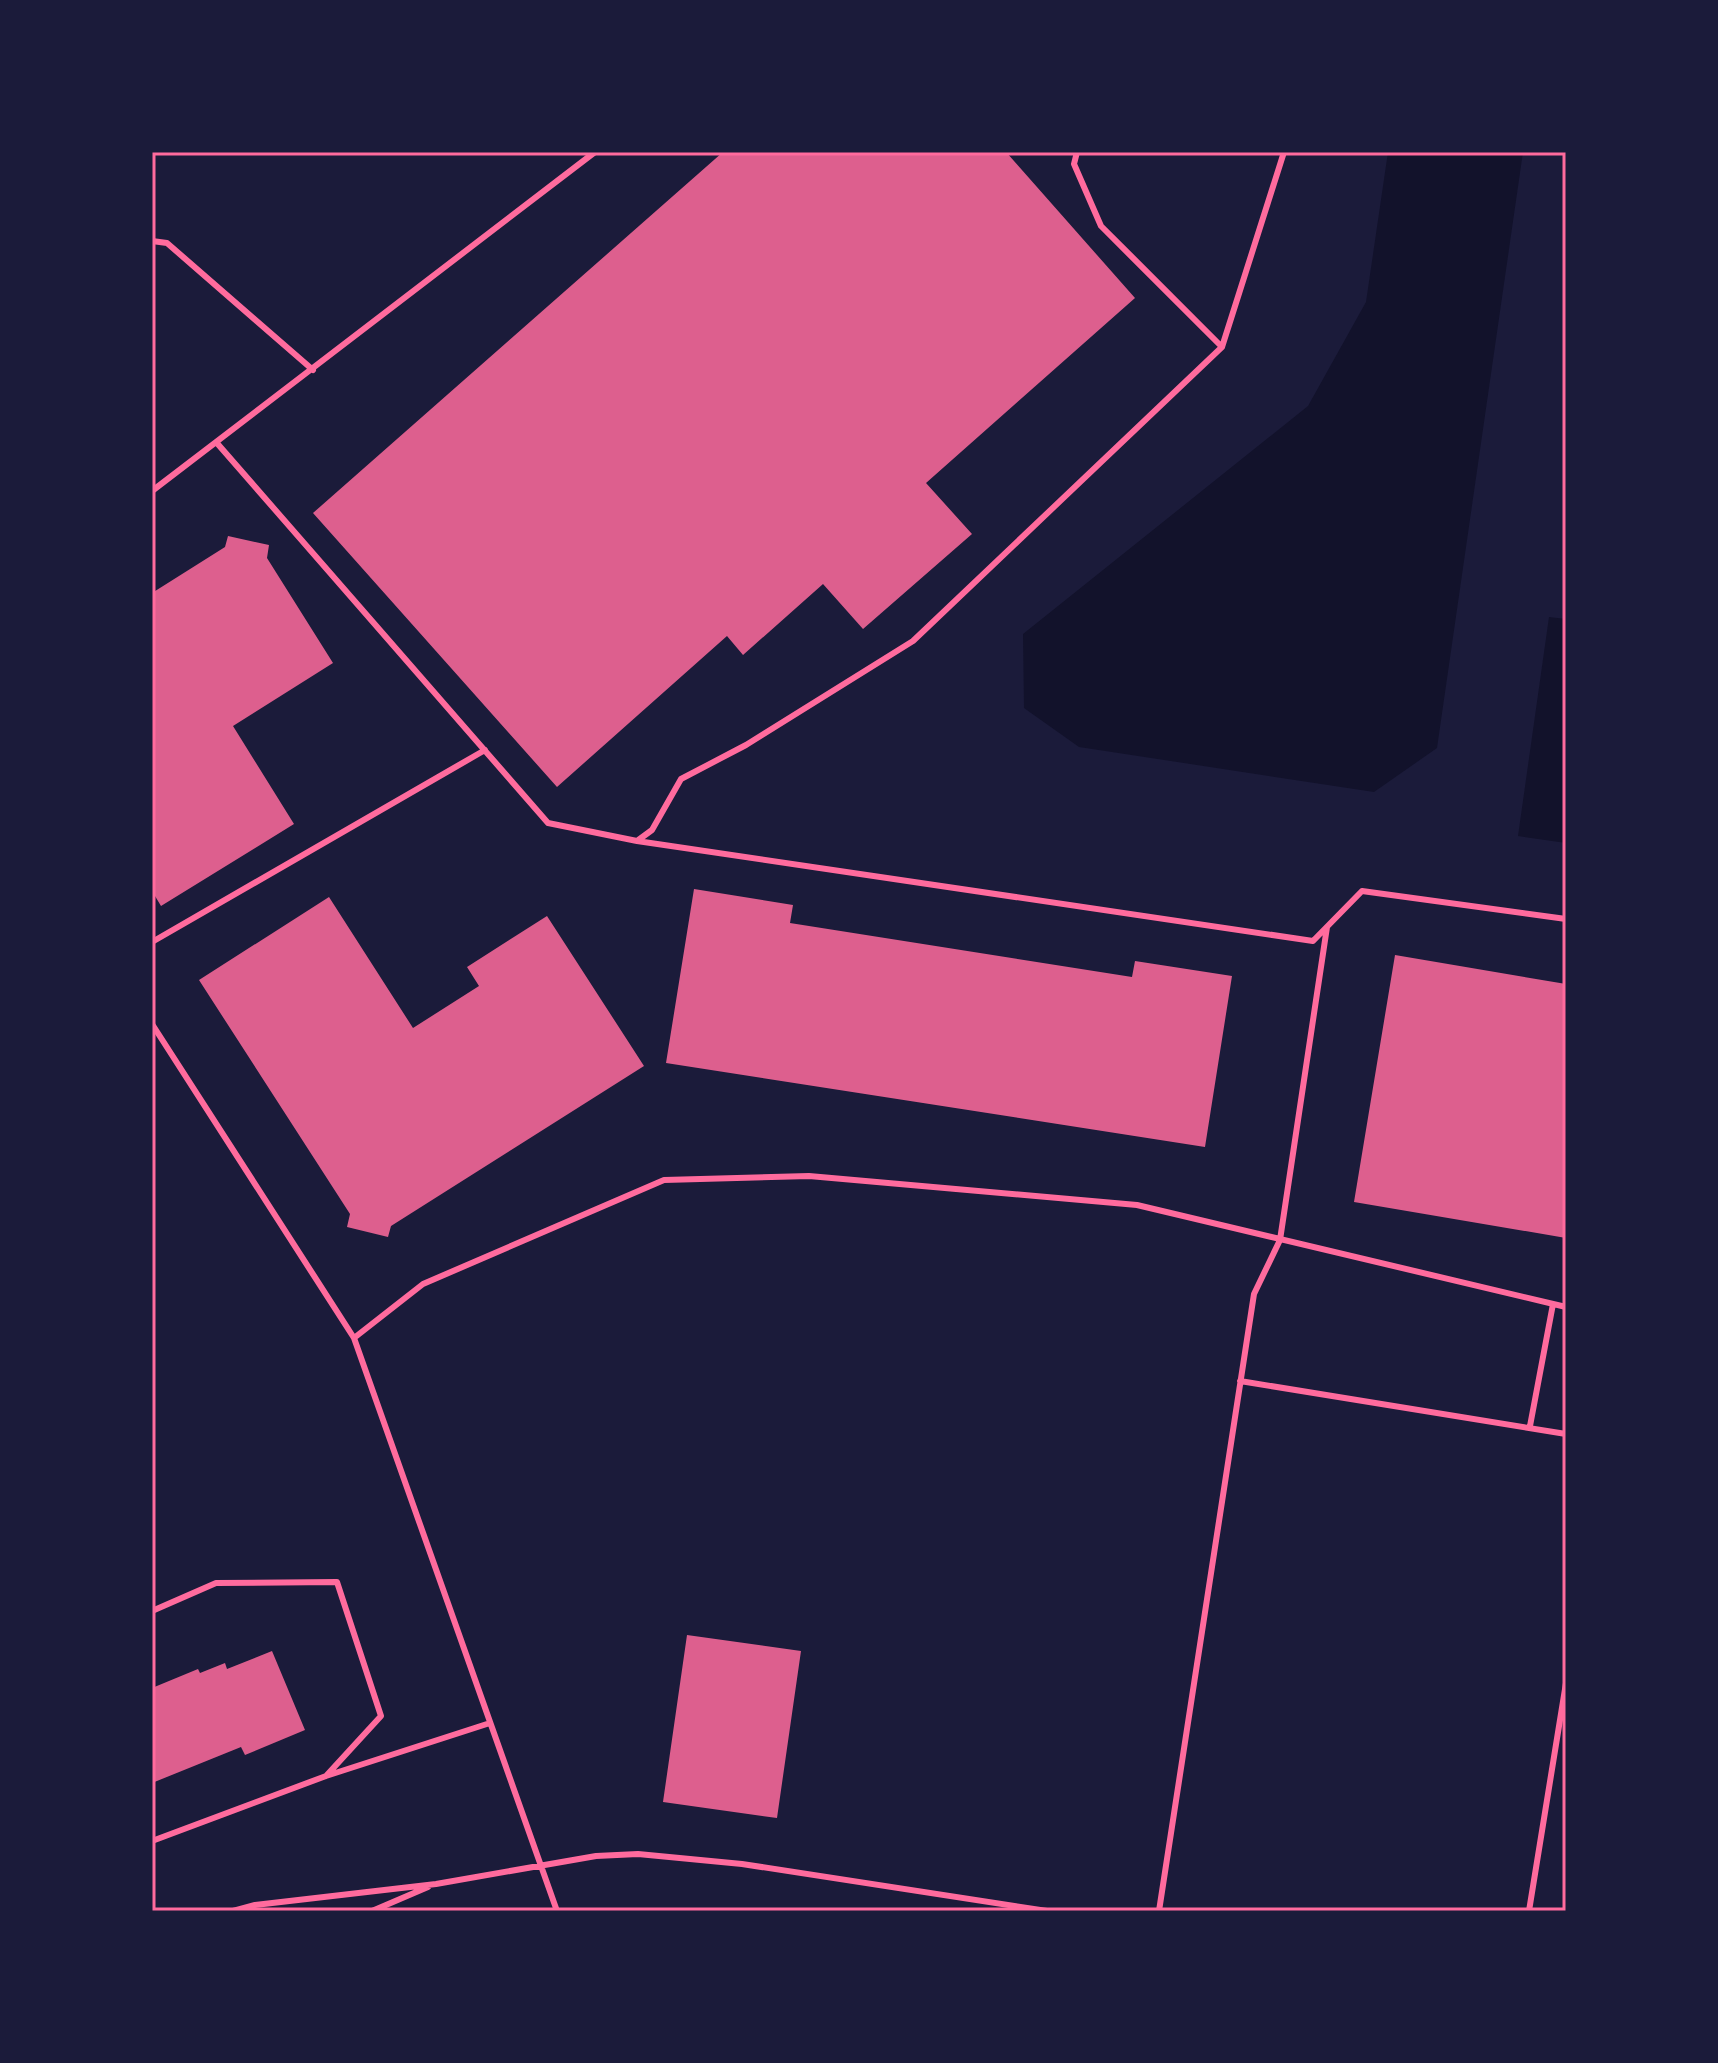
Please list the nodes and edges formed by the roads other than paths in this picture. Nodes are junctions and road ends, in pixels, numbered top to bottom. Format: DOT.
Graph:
graph roads {
  1 [pos="595,152"];
  2 [pos="1077,152"];
  3 [pos="1284,152"];
  4 [pos="152,241"];
  5 [pos="1222,347"];
  6 [pos="313,370"];
  7 [pos="216,442"];
  8 [pos="152,491"];
  9 [pos="485,750"];
  10 [pos="637,841"];
  11 [pos="1566,919"];
  12 [pos="1327,927"];
  13 [pos="152,942"];
  14 [pos="152,1024"];
  15 [pos="1280,1240"];
  16 [pos="1553,1304"];
  17 [pos="1566,1307"];
  18 [pos="354,1338"];
  19 [pos="1240,1381"];
  20 [pos="1530,1426"];
  21 [pos="1566,1434"];
  22 [pos="152,1611"];
  23 [pos="1566,1683"];
  24 [pos="490,1723"];
  25 [pos="326,1776"];
  26 [pos="152,1841"];
  27 [pos="541,1866"];
  28 [pos="436,1884"];
  29 [pos="233,1911"];
  30 [pos="372,1911"];
  31 [pos="557,1911"];
  32 [pos="1047,1911"];
  33 [pos="1159,1911"];
  34 [pos="1529,1911"];
  1 -- 6 [label="lane"];
  2 -- 5 [label="lane"];
  3 -- 5 [label="lane"];
  4 -- 6 [label="lane"];
  5 -- 10 [label="lane"];
  6 -- 7 [label="lane"];
  7 -- 8 [label="lane"];
  7 -- 9 [label="lane"];
  9 -- 10 [label="lane"];
  9 -- 13 [label="lane"];
  10 -- 12 [label="lane"];
  11 -- 12 [label="lane"];
  12 -- 15 [label="lane"];
  14 -- 18 [label="lane"];
  15 -- 16 [label="lane"];
  15 -- 18 [label="lane"];
  15 -- 19 [label="lane"];
  16 -- 17 [label="lane"];
  16 -- 20 [label="lane"];
  18 -- 24 [label="lane"];
  19 -- 20 [label="lane"];
  19 -- 33 [label="lane"];
  20 -- 21 [label="lane"];
  22 -- 25 [label="lane"];
  23 -- 34 [label="lane"];
  24 -- 25 [label="lane"];
  24 -- 27 [label="lane"];
  25 -- 26 [label="lane"];
  27 -- 28 [label="lane"];
  27 -- 31 [label="lane"];
  27 -- 32 [label="lane"];
  28 -- 29 [label="lane"];
  28 -- 30 [label="lane"];
}
